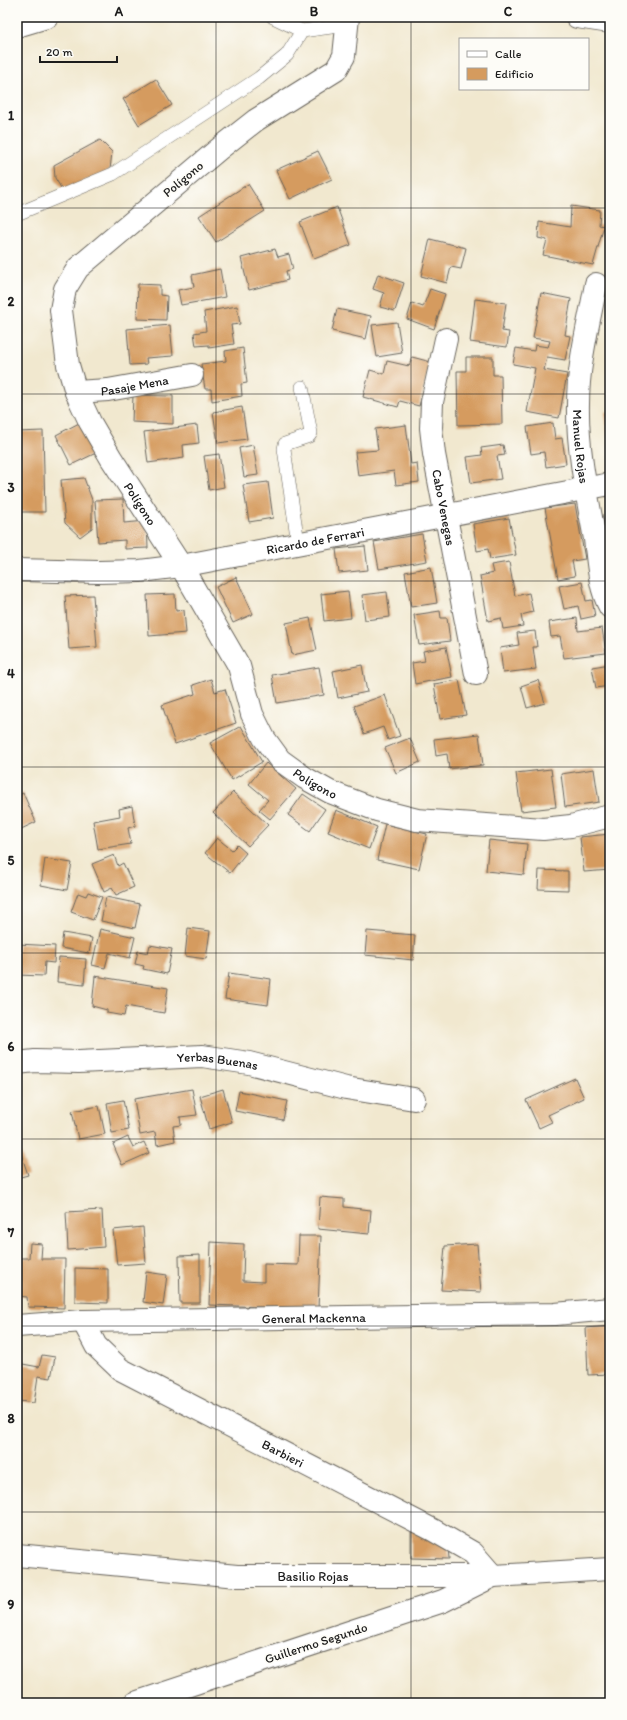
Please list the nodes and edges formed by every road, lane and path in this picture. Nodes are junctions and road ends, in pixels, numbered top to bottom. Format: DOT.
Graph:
graph roads {
  1 [pos="47,17"];
  2 [pos="273,17"];
  3 [pos="577,17"];
  4 [pos="347,21"];
  5 [pos="610,22"];
  6 [pos="17,26"];
  7 [pos="302,30"];
  8 [pos="17,214"];
  9 [pos="596,284"];
  10 [pos="446,339"];
  11 [pos="192,375"];
  12 [pos="302,387"];
  13 [pos="76,392"];
  14 [pos="610,484"];
  15 [pos="586,489"];
  16 [pos="447,514"];
  17 [pos="298,543"];
  18 [pos="181,566"];
  19 [pos="17,570"];
  20 [pos="610,607"];
  21 [pos="476,674"];
  22 [pos="610,816"];
  23 [pos="17,1063"];
  24 [pos="414,1099"];
  25 [pos="610,1309"];
  26 [pos="83,1321"];
  27 [pos="17,1326"];
  28 [pos="17,1555"];
  29 [pos="610,1569"];
  30 [pos="493,1576"];
  31 [pos="135,1703"];
  1 -- 6 [label="street"];
  2 -- 7 [label="lane"];
  3 -- 5 [label="street"];
  4 -- 7 [label="lane"];
  4 -- 13 [label="street, Polígono"];
  7 -- 8 [label="lane"];
  9 -- 15 [label="street, Manuel Rojas"];
  10 -- 16 [label="street, Cabo Venegas"];
  11 -- 13 [label="street, Pasaje Mena"];
  12 -- 17 [label="lane"];
  13 -- 18 [label="street, Polígono"];
  14 -- 15 [label="street, Ricardo de Ferrari"];
  15 -- 16 [label="street, Ricardo de Ferrari"];
  15 -- 20 [label="street, Manuel Rojas"];
  16 -- 17 [label="street, Ricardo de Ferrari"];
  16 -- 21 [label="street, Cabo Venegas"];
  17 -- 18 [label="street, Ricardo de Ferrari"];
  18 -- 19 [label="street, Ricardo de Ferrari"];
  18 -- 22 [label="street, Polígono"];
  23 -- 24 [label="street, Yerbas Buenas"];
  25 -- 26 [label="street, General Mackenna"];
  26 -- 27 [label="street, General Mackenna"];
  26 -- 30 [label="street, Barbieri"];
  28 -- 30 [label="street, Basilio Rojas"];
  29 -- 30 [label="street, Basilio Rojas"];
  30 -- 31 [label="street, Guillermo Segundo"];
}
